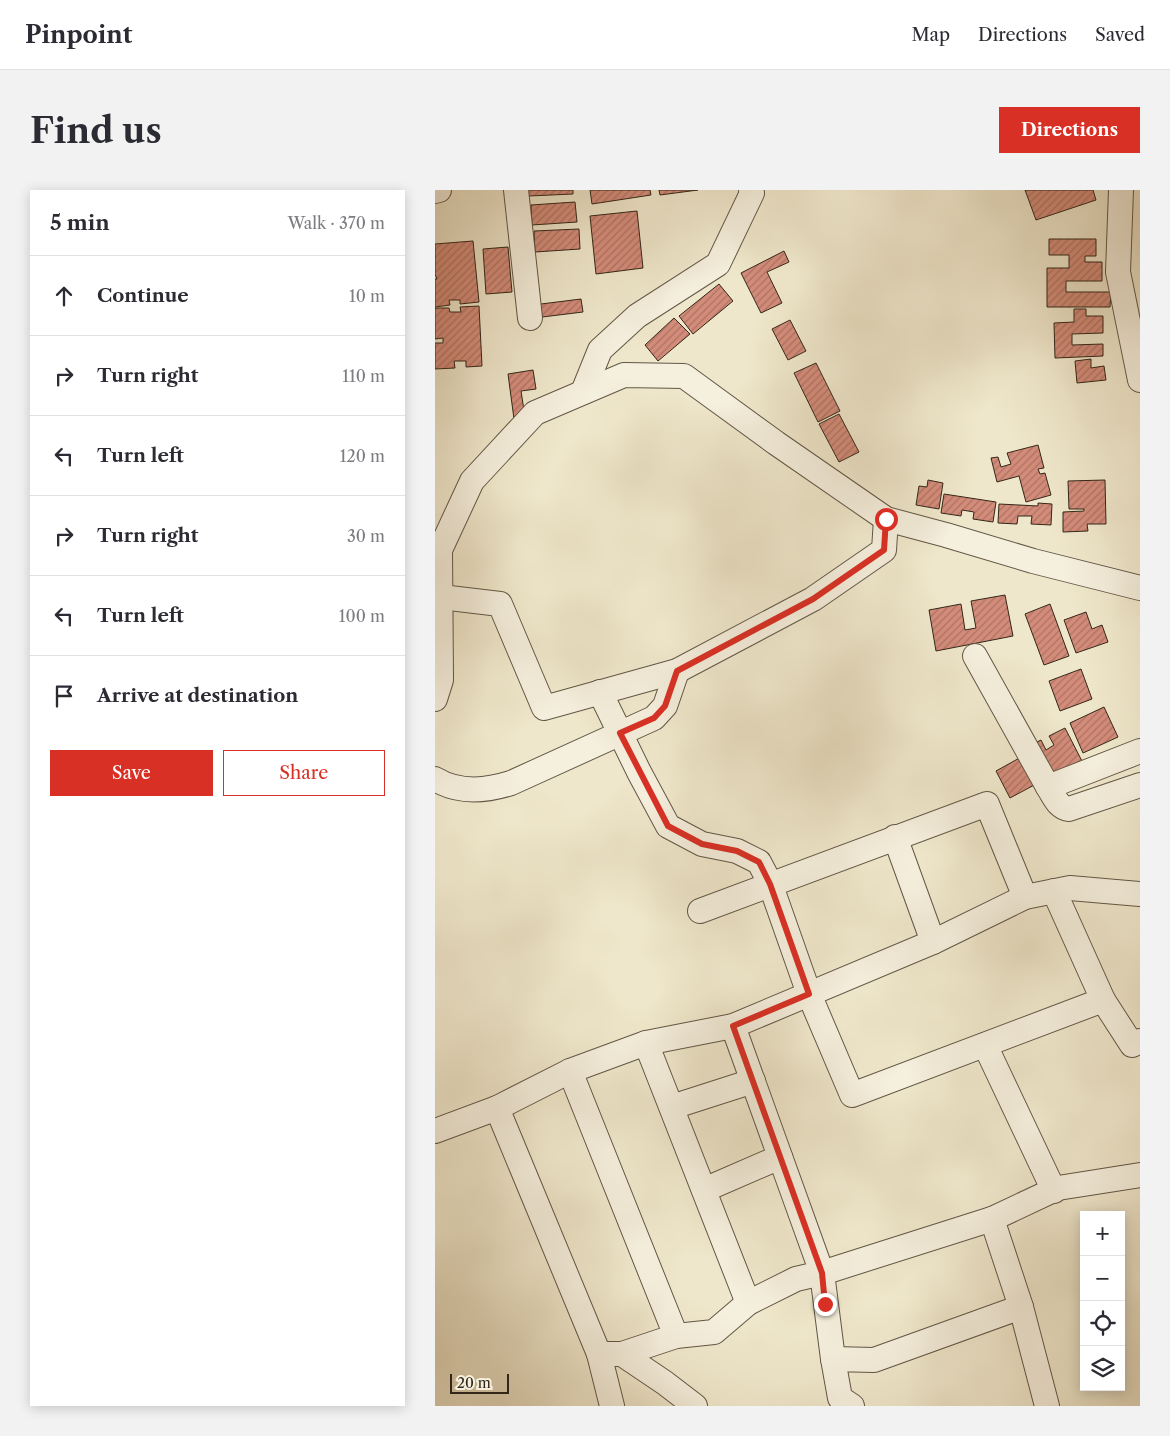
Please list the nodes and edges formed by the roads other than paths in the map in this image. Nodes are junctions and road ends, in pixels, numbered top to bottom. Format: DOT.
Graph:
graph roads {
  1 [pos="439,190"];
  2 [pos="516,190"];
  3 [pos="751,190"];
  4 [pos="1121,190"];
  5 [pos="435,191"];
  6 [pos="530,318"];
  7 [pos="1140,380"];
  8 [pos="583,392"];
  9 [pos="886,519"];
  10 [pos="1140,588"];
  11 [pos="441,597"];
  12 [pos="975,656"];
  13 [pos="677,671"];
  14 [pos="600,692"];
  15 [pos="435,700"];
  16 [pos="620,733"];
  17 [pos="1140,751"];
  18 [pos="435,779"];
  19 [pos="1140,785"];
  20 [pos="1048,787"];
  21 [pos="895,838"];
  22 [pos="770,884"];
  23 [pos="1054,891"];
  24 [pos="1140,894"];
  25 [pos="1025,898"];
  26 [pos="701,910"];
  27 [pos="933,942"];
  28 [pos="809,994"];
  29 [pos="1103,1000"];
  30 [pos="733,1026"];
  31 [pos="1140,1041"];
  32 [pos="646,1043"];
  33 [pos="985,1045"];
  34 [pos="571,1070"];
  35 [pos="753,1081"];
  36 [pos="672,1107"];
  37 [pos="497,1108"];
  38 [pos="435,1131"];
  39 [pos="780,1157"];
  40 [pos="1140,1175"];
  41 [pos="704,1190"];
  42 [pos="1054,1191"];
  43 [pos="992,1220"];
  44 [pos="822,1273"];
  45 [pos="748,1303"];
  46 [pos="1021,1307"];
  47 [pos="676,1336"];
  48 [pos="599,1354"];
  49 [pos="622,1354"];
  50 [pos="833,1359"];
  51 [pos="612,1406"];
  52 [pos="695,1406"];
  53 [pos="852,1406"];
  54 [pos="1047,1406"];
  1 -- 5 [label="street"];
  2 -- 6 [label="street"];
  3 -- 8 [label="street"];
  4 -- 7 [label="street"];
  8 -- 9 [label="street"];
  8 -- 11 [label="street"];
  9 -- 10 [label="street"];
  9 -- 13 [label="street"];
  11 -- 14 [label="street"];
  11 -- 15 [label="street"];
  12 -- 20 [label="street"];
  13 -- 14 [label="street"];
  13 -- 16 [label="street"];
  14 -- 16 [label="street"];
  16 -- 18 [label="street"];
  16 -- 22 [label="street"];
  17 -- 20 [label="street"];
  19 -- 20 [label="street"];
  21 -- 22 [label="street"];
  21 -- 25 [label="street"];
  21 -- 27 [label="street"];
  22 -- 26 [label="street"];
  22 -- 28 [label="street"];
  23 -- 24 [label="street"];
  23 -- 25 [label="street"];
  23 -- 29 [label="street"];
  25 -- 27 [label="street"];
  27 -- 28 [label="street"];
  28 -- 30 [label="street"];
  28 -- 33 [label="street"];
  29 -- 31 [label="street"];
  29 -- 33 [label="street"];
  30 -- 32 [label="street"];
  30 -- 35 [label="street"];
  32 -- 34 [label="street"];
  32 -- 36 [label="street"];
  33 -- 42 [label="street"];
  34 -- 37 [label="street"];
  34 -- 47 [label="street"];
  35 -- 36 [label="street"];
  35 -- 39 [label="street"];
  36 -- 41 [label="street"];
  37 -- 38 [label="street"];
  37 -- 48 [label="street"];
  39 -- 41 [label="street"];
  39 -- 44 [label="street"];
  40 -- 42 [label="street"];
  41 -- 45 [label="street"];
  42 -- 43 [label="street"];
  43 -- 44 [label="street"];
  43 -- 46 [label="street"];
  44 -- 45 [label="street"];
  44 -- 50 [label="street"];
  45 -- 47 [label="street"];
  46 -- 50 [label="street"];
  46 -- 54 [label="street"];
  47 -- 49 [label="street"];
  48 -- 49 [label="street"];
  48 -- 51 [label="street"];
  49 -- 52 [label="street"];
  50 -- 53 [label="street"];
}
